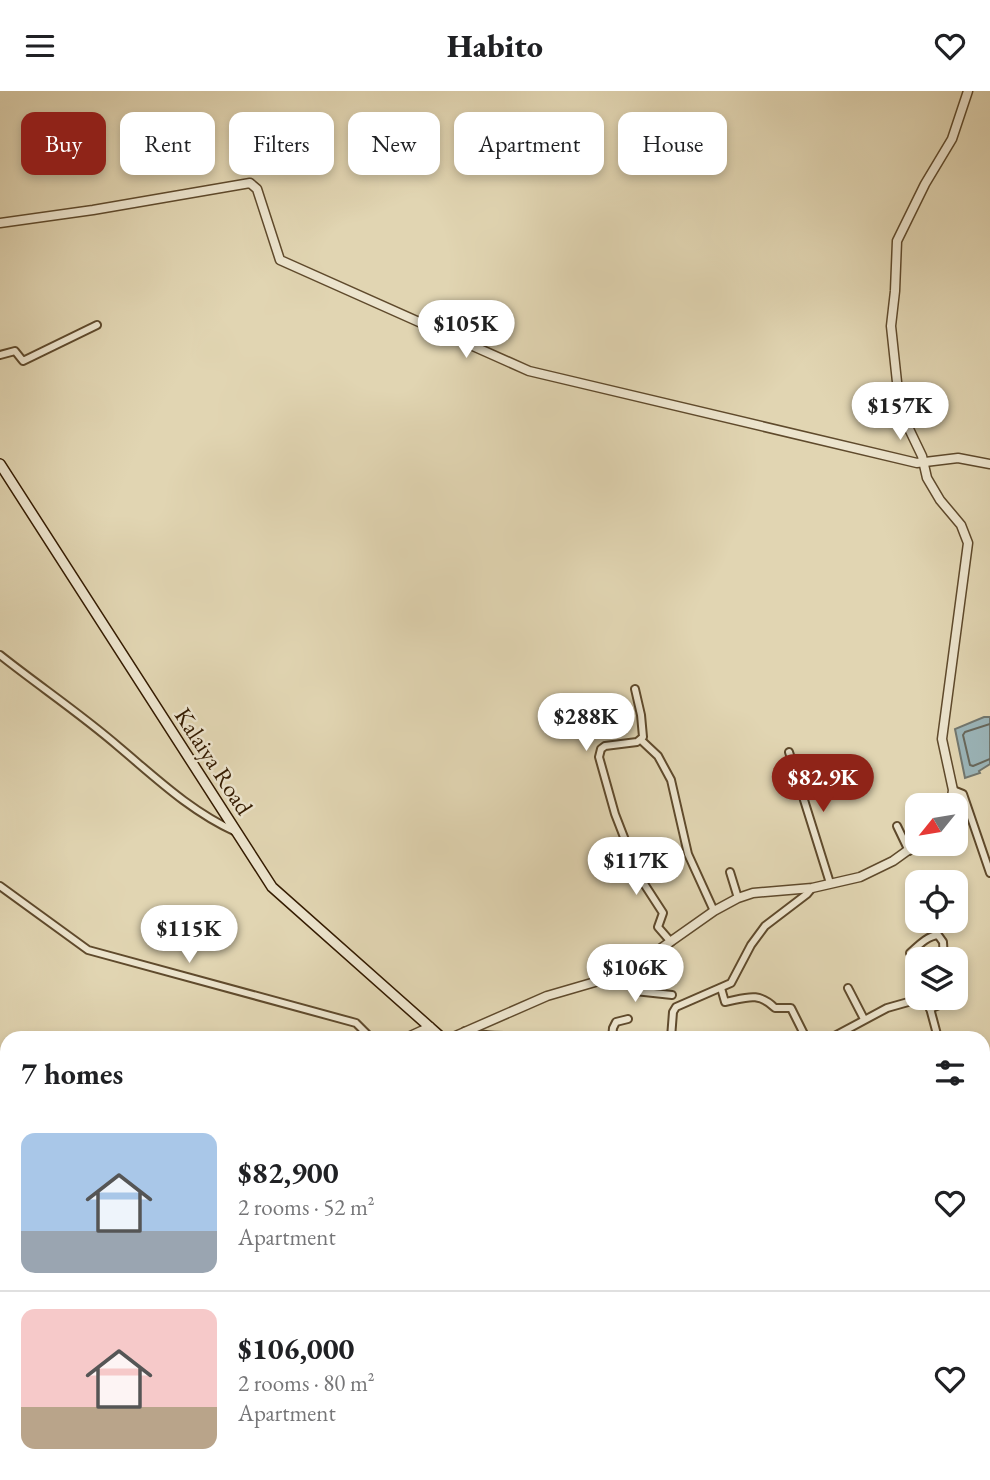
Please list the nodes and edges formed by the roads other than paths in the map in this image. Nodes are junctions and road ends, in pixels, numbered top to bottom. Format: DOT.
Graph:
graph roads {
  1 [pos="968,91"];
  2 [pos="0,223"];
  3 [pos="97,325"];
  4 [pos="0,355"];
  5 [pos="923,463"];
  6 [pos="0,464"];
  7 [pos="990,464"];
  8 [pos="0,655"];
  9 [pos="635,689"];
  10 [pos="641,740"];
  11 [pos="789,752"];
  12 [pos="953,790"];
  13 [pos="953,793"];
  14 [pos="897,826"];
  15 [pos="238,833"];
  16 [pos="905,843"];
  17 [pos="905,853"];
  18 [pos="730,873"];
  19 [pos="990,873"];
  20 [pos="831,883"];
  21 [pos="0,886"];
  22 [pos="812,888"];
  23 [pos="738,898"];
  24 [pos="714,911"];
  25 [pos="671,942"];
  26 [pos="917,947"];
  27 [pos="943,947"];
  28 [pos="626,973"];
  29 [pos="722,988"];
  30 [pos="848,988"];
  31 [pos="672,995"];
  32 [pos="905,1003"];
  33 [pos="930,1010"];
  34 [pos="628,1019"];
  35 [pos="864,1019"];
  36 [pos="430,1027"];
  37 [pos="364,1031"];
  38 [pos="421,1031"];
  39 [pos="434,1031"];
  40 [pos="464,1031"];
  41 [pos="612,1031"];
  42 [pos="670,1031"];
  43 [pos="802,1031"];
  44 [pos="843,1031"];
  45 [pos="936,1031"];
  1 -- 5 [label="street"];
  2 -- 5 [label="street"];
  3 -- 4 [label="street"];
  5 -- 7 [label="street"];
  5 -- 12 [label="street"];
  6 -- 15 [label="main road, Kalaiya Road"];
  8 -- 15 [label="street"];
  9 -- 10 [label="street"];
  10 -- 24 [label="street"];
  10 -- 25 [label="street"];
  11 -- 20 [label="street"];
  12 -- 13 [label="street"];
  12 -- 19 [label="street"];
  14 -- 16 [label="street"];
  15 -- 36 [label="main road, Kalaiya Road"];
  17 -- 20 [label="street"];
  18 -- 23 [label="street"];
  20 -- 22 [label="street"];
  21 -- 37 [label="street"];
  22 -- 23 [label="street"];
  22 -- 29 [label="street"];
  23 -- 24 [label="street"];
  24 -- 25 [label="street"];
  25 -- 28 [label="street"];
  26 -- 27 [label="street"];
  28 -- 31 [label="street"];
  28 -- 40 [label="street"];
  29 -- 42 [label="street"];
  29 -- 43 [label="street"];
  30 -- 35 [label="street"];
  32 -- 35 [label="street"];
  33 -- 45 [label="street"];
  34 -- 41 [label="street"];
  35 -- 44 [label="street"];
  36 -- 38 [label="street"];
  36 -- 39 [label="main road, Kalaiya Road"];
}
